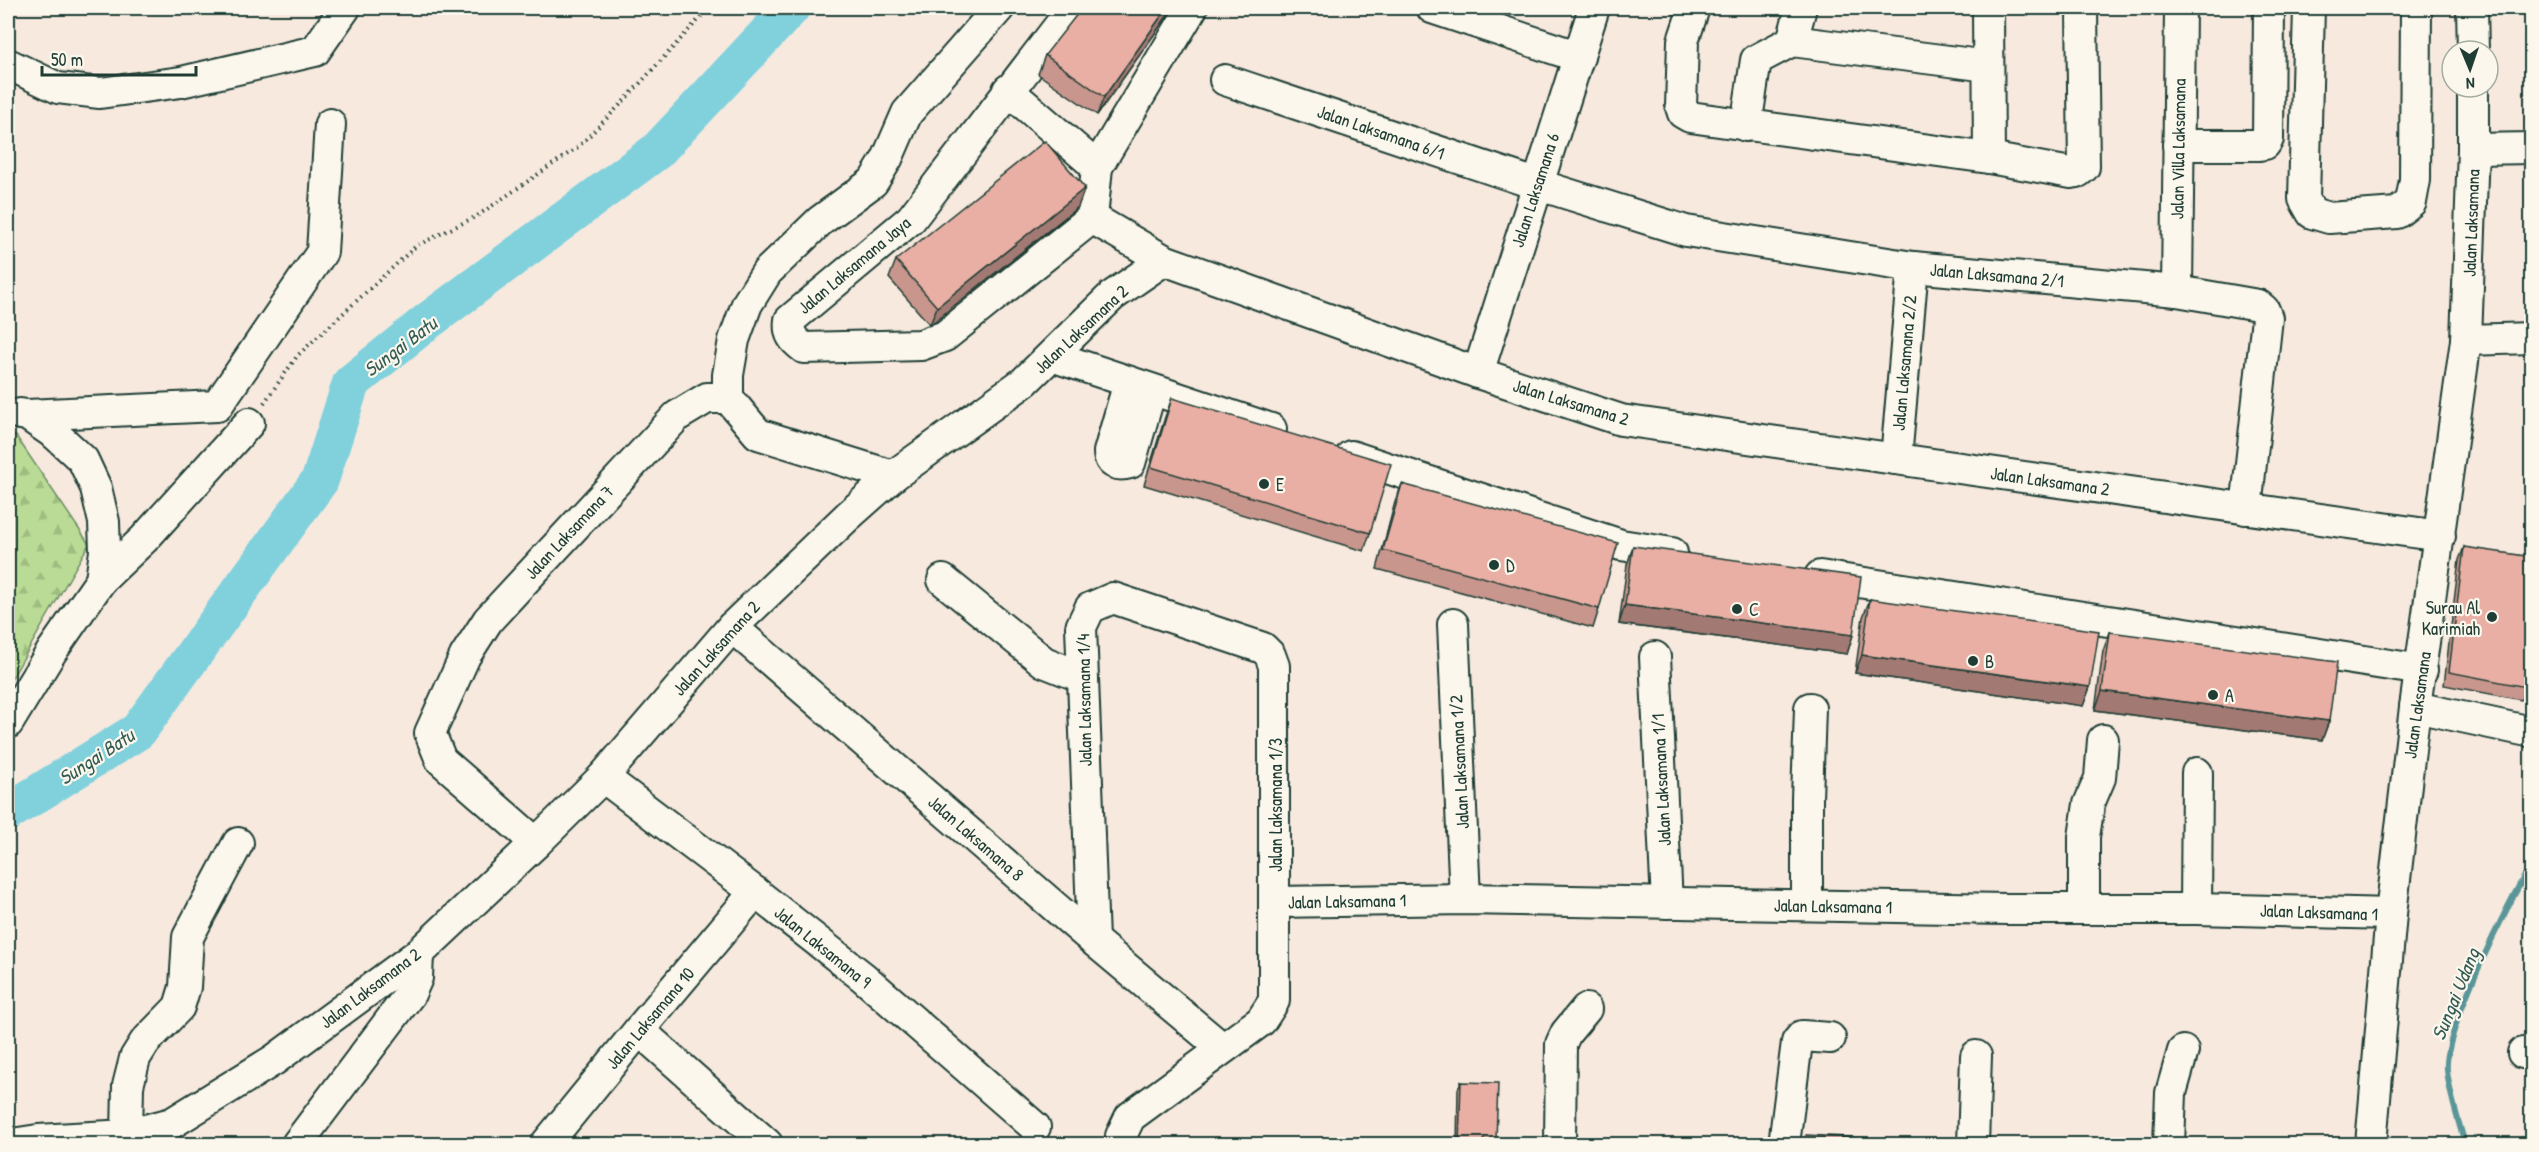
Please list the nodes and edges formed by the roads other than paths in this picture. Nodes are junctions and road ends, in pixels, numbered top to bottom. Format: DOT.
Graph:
graph roads {
  1 [pos="345,8"];
  2 [pos="999,8"];
  3 [pos="1073,8"];
  4 [pos="1192,8"];
  5 [pos="1432,8"];
  6 [pos="1594,8"];
  7 [pos="1694,8"];
  8 [pos="1801,8"];
  9 [pos="1988,8"];
  10 [pos="2082,8"];
  11 [pos="2180,8"];
  12 [pos="2269,8"];
  13 [pos="2309,8"];
  14 [pos="2416,8"];
  15 [pos="2472,8"];
  16 [pos="2473,39"];
  17 [pos="1792,41"];
  18 [pos="1579,57"];
  19 [pos="8,64"];
  20 [pos="1988,66"];
  21 [pos="1225,80"];
  22 [pos="1008,90"];
  23 [pos="2473,99"];
  24 [pos="330,124"];
  25 [pos="1746,126"];
  26 [pos="2178,145"];
  27 [pos="2532,148"];
  28 [pos="2473,149"];
  29 [pos="1989,158"];
  30 [pos="1098,167"];
  31 [pos="1536,184"];
  32 [pos="1092,218"];
  33 [pos="1164,261"];
  34 [pos="1913,267"];
  35 [pos="2177,291"];
  36 [pos="2532,338"];
  37 [pos="2466,339"];
  38 [pos="1052,356"];
  39 [pos="1478,373"];
  40 [pos="728,398"];
  41 [pos="17,414"];
  42 [pos="249,423"];
  43 [pos="1296,438"];
  44 [pos="1330,449"];
  45 [pos="1896,459"];
  46 [pos="893,476"];
  47 [pos="2246,509"];
  48 [pos="2440,536"];
  49 [pos="1703,558"];
  50 [pos="1797,572"];
  51 [pos="101,580"];
  52 [pos="943,580"];
  53 [pos="1453,624"];
  54 [pos="732,627"];
  55 [pos="1263,648"];
  56 [pos="1655,657"];
  57 [pos="2422,670"];
  58 [pos="1082,677"];
  59 [pos="2415,706"];
  60 [pos="1810,708"];
  61 [pos="8,723"];
  62 [pos="2532,732"];
  63 [pos="2103,740"];
  64 [pos="2197,773"];
  65 [pos="603,777"];
  66 [pos="238,843"];
  67 [pos="536,843"];
  68 [pos="755,892"];
  69 [pos="1465,899"];
  70 [pos="1275,902"];
  71 [pos="1667,903"];
  72 [pos="1807,905"];
  73 [pos="2084,909"];
  74 [pos="2196,909"];
  75 [pos="2391,914"];
  76 [pos="1093,940"];
  77 [pos="418,954"];
  78 [pos="1586,1010"];
  79 [pos="639,1030"];
  80 [pos="1830,1038"];
  81 [pos="1222,1048"];
  82 [pos="2183,1051"];
  83 [pos="1976,1056"];
  84 [pos="1035,1127"];
  85 [pos="127,1134"];
  86 [pos="25,1142"];
  87 [pos="297,1144"];
  88 [pos="546,1144"];
  89 [pos="767,1144"];
  90 [pos="1124,1144"];
  91 [pos="1560,1144"];
  92 [pos="1784,1144"];
  93 [pos="1973,1144"];
  94 [pos="2169,1144"];
  95 [pos="2371,1144"];
  1 -- 19 [label="street"];
  2 -- 40 [label="street"];
  3 -- 22 [label="street, Jalan Laksamana Jaya"];
  4 -- 30 [label="street"];
  5 -- 18 [label="street"];
  6 -- 18 [label="street, Jalan Laksamana 6"];
  7 -- 25 [label="street"];
  8 -- 17 [label="street"];
  9 -- 20 [label="street"];
  10 -- 29 [label="street"];
  11 -- 26 [label="street, Jalan Villa Laksamana"];
  12 -- 26 [label="street"];
  13 -- 14 [label="street"];
  15 -- 16 [label="street"];
  17 -- 20 [label="street"];
  17 -- 25 [label="street"];
  18 -- 31 [label="street, Jalan Laksamana 6"];
  20 -- 29 [label="street"];
  21 -- 31 [label="street, Jalan Laksamana 6/1"];
  22 -- 30 [label="street"];
  22 -- 32 [label="street, Jalan Laksamana Jaya"];
  23 -- 28 [label="street, Jalan Laksamana"];
  24 -- 41 [label="street"];
  25 -- 29 [label="street"];
  26 -- 35 [label="street, Jalan Villa Laksamana"];
  27 -- 28 [label="street"];
  28 -- 37 [label="street, Jalan Laksamana"];
  30 -- 32 [label="street"];
  31 -- 34 [label="street, Jalan Laksamana 2/1"];
  31 -- 39 [label="street, Jalan Laksamana 6"];
  32 -- 33 [label="street"];
  33 -- 38 [label="street, Jalan Laksamana 2"];
  33 -- 39 [label="street, Jalan Laksamana 2"];
  34 -- 35 [label="street, Jalan Laksamana 2/1"];
  34 -- 45 [label="street, Jalan Laksamana 2/2"];
  35 -- 47 [label="street, Jalan Laksamana 2/1"];
  36 -- 37 [label="street"];
  37 -- 48 [label="street, Jalan Laksamana"];
  38 -- 43 [label="street"];
  38 -- 46 [label="street, Jalan Laksamana 2"];
  39 -- 45 [label="street, Jalan Laksamana 2"];
  40 -- 46 [label="street"];
  40 -- 67 [label="street, Jalan Laksamana 7"];
  41 -- 51 [label="street"];
  42 -- 51 [label="street"];
  44 -- 49 [label="street"];
  45 -- 47 [label="street, Jalan Laksamana 2"];
  46 -- 54 [label="street, Jalan Laksamana 2"];
  47 -- 48 [label="street, Jalan Laksamana 2"];
  48 -- 57 [label="street, Jalan Laksamana"];
  50 -- 57 [label="street"];
  51 -- 61 [label="street"];
  52 -- 58 [label="street"];
  53 -- 69 [label="street, Jalan Laksamana 1/2"];
  54 -- 65 [label="street, Jalan Laksamana 2"];
  54 -- 76 [label="street, Jalan Laksamana 8"];
  55 -- 58 [label="street, Jalan Laksamana 1/4"];
  55 -- 70 [label="street, Jalan Laksamana 1/3"];
  56 -- 71 [label="street, Jalan Laksamana 1/1"];
  57 -- 59 [label="street, Jalan Laksamana"];
  58 -- 76 [label="street, Jalan Laksamana 1/4"];
  59 -- 62 [label="street"];
  59 -- 75 [label="street, Jalan Laksamana"];
  60 -- 72 [label="street"];
  63 -- 73 [label="street"];
  64 -- 74 [label="street"];
  65 -- 67 [label="street, Jalan Laksamana 2"];
  65 -- 68 [label="street, Jalan Laksamana 9"];
  66 -- 85 [label="street"];
  67 -- 77 [label="street, Jalan Laksamana 2"];
  68 -- 79 [label="street, Jalan Laksamana 10"];
  68 -- 84 [label="street, Jalan Laksamana 9"];
  69 -- 70 [label="street, Jalan Laksamana 1"];
  69 -- 71 [label="street, Jalan Laksamana 1"];
  70 -- 81 [label="street, Jalan Laksamana 1/3"];
  71 -- 72 [label="street, Jalan Laksamana 1"];
  72 -- 73 [label="street, Jalan Laksamana 1"];
  73 -- 74 [label="street, Jalan Laksamana 1"];
  74 -- 75 [label="street, Jalan Laksamana 1"];
  75 -- 95 [label="street, Jalan Laksamana"];
  76 -- 81 [label="street, Jalan Laksamana 8"];
  77 -- 85 [label="street, Jalan Laksamana 2"];
  77 -- 87 [label="street"];
  78 -- 91 [label="street"];
  79 -- 88 [label="street, Jalan Laksamana 10"];
  79 -- 89 [label="street"];
  80 -- 92 [label="street"];
  81 -- 90 [label="street, Jalan Laksamana 1/3"];
  82 -- 94 [label="street"];
  83 -- 93 [label="street"];
  85 -- 86 [label="street, Jalan Laksamana 2"];
}
